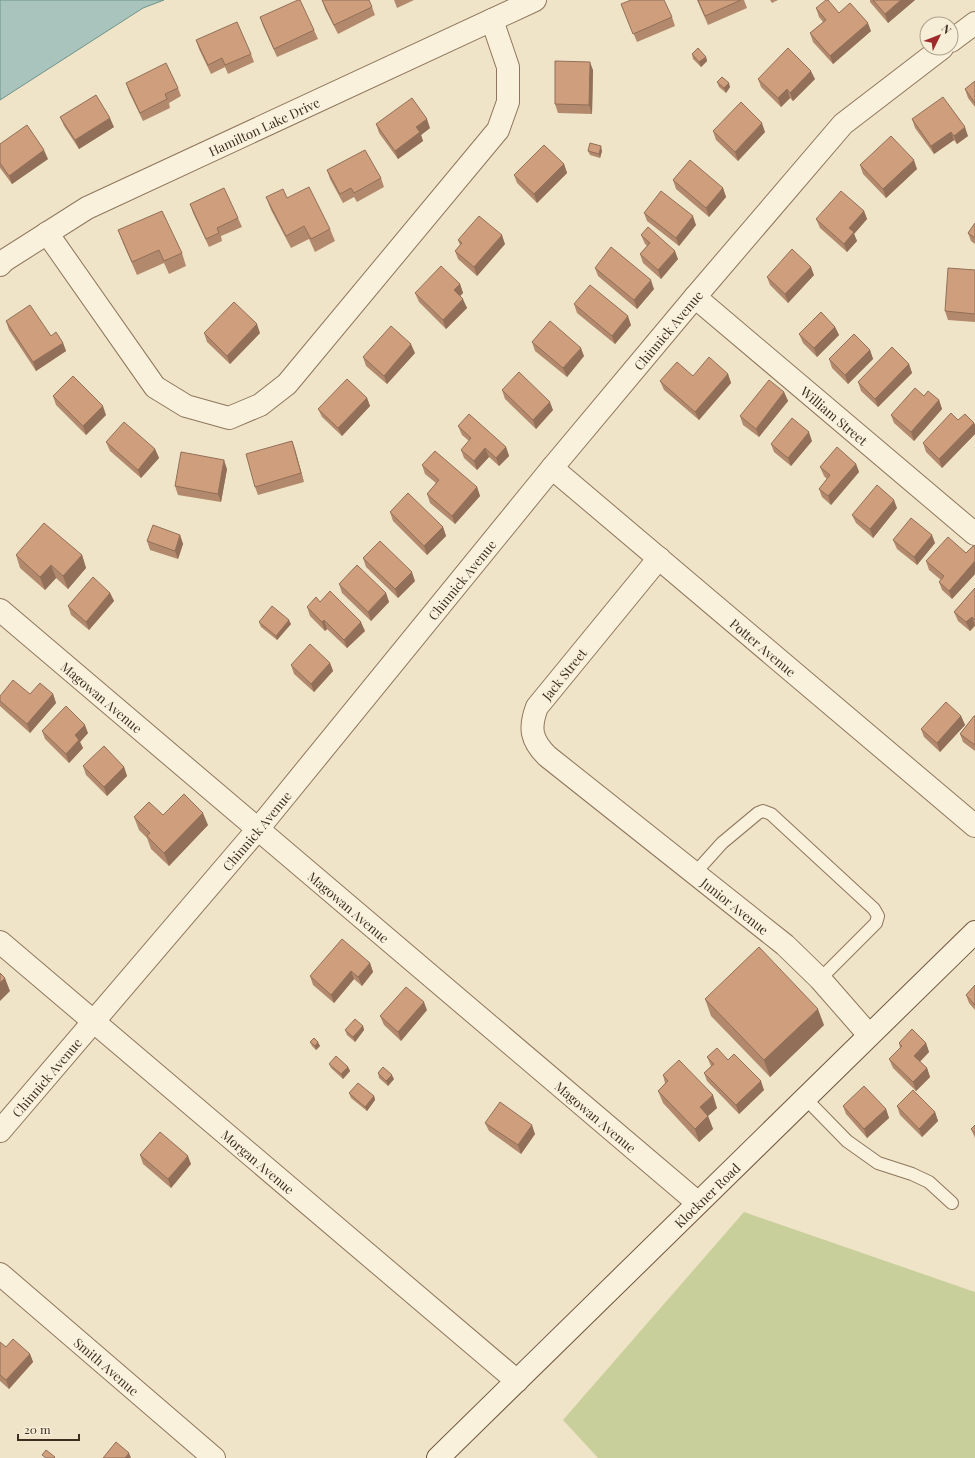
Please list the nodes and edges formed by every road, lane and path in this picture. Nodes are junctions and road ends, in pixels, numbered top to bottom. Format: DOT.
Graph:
graph roads {
  1 [pos="535,0"];
  2 [pos="492,20"];
  3 [pos="975,23"];
  4 [pos="959,35"];
  5 [pos="932,56"];
  6 [pos="46,233"];
  7 [pos="0,265"];
  8 [pos="695,297"];
  9 [pos="552,468"];
  10 [pos="975,534"];
  11 [pos="659,558"];
  12 [pos="0,610"];
  13 [pos="588,789"];
  14 [pos="975,826"];
  15 [pos="258,829"];
  16 [pos="695,873"];
  17 [pos="975,932"];
  18 [pos="0,942"];
  19 [pos="820,979"];
  20 [pos="94,1022"];
  21 [pos="869,1035"];
  22 [pos="805,1098"];
  23 [pos="0,1131"];
  24 [pos="698,1203"];
  25 [pos="952,1204"];
  26 [pos="0,1274"];
  27 [pos="517,1380"];
  28 [pos="214,1458"];
  29 [pos="438,1458"];
  1 -- 2 [label="street, Hamilton Lake Drive"];
  2 -- 6 [label="street, Hamilton Lake Drive"];
  2 -- 6 [label="street"];
  3 -- 4 [label="street"];
  5 -- 8 [label="street, Chinnick Avenue"];
  6 -- 7 [label="street, Hamilton Lake Drive"];
  8 -- 9 [label="street, Chinnick Avenue"];
  8 -- 10 [label="street, William Street"];
  9 -- 11 [label="street, Potter Avenue"];
  9 -- 15 [label="street, Chinnick Avenue"];
  11 -- 13 [label="street, Jack Street"];
  11 -- 14 [label="street, Potter Avenue"];
  12 -- 15 [label="street, Magowan Avenue"];
  13 -- 16 [label="street, Junior Avenue"];
  15 -- 20 [label="street, Chinnick Avenue"];
  15 -- 24 [label="street, Magowan Avenue"];
  16 -- 19 [label="street, Junior Avenue"];
  16 -- 19 [label="lane"];
  17 -- 21 [label="street, Klockner Road"];
  18 -- 20 [label="street, Morgan Avenue"];
  19 -- 21 [label="street, Junior Avenue"];
  20 -- 23 [label="street, Chinnick Avenue"];
  20 -- 27 [label="street, Morgan Avenue"];
  21 -- 22 [label="street, Klockner Road"];
  22 -- 24 [label="street, Klockner Road"];
  22 -- 25 [label="lane"];
  24 -- 27 [label="street, Klockner Road"];
  26 -- 28 [label="street, Smith Avenue"];
  27 -- 29 [label="street, Klockner Road"];
}
